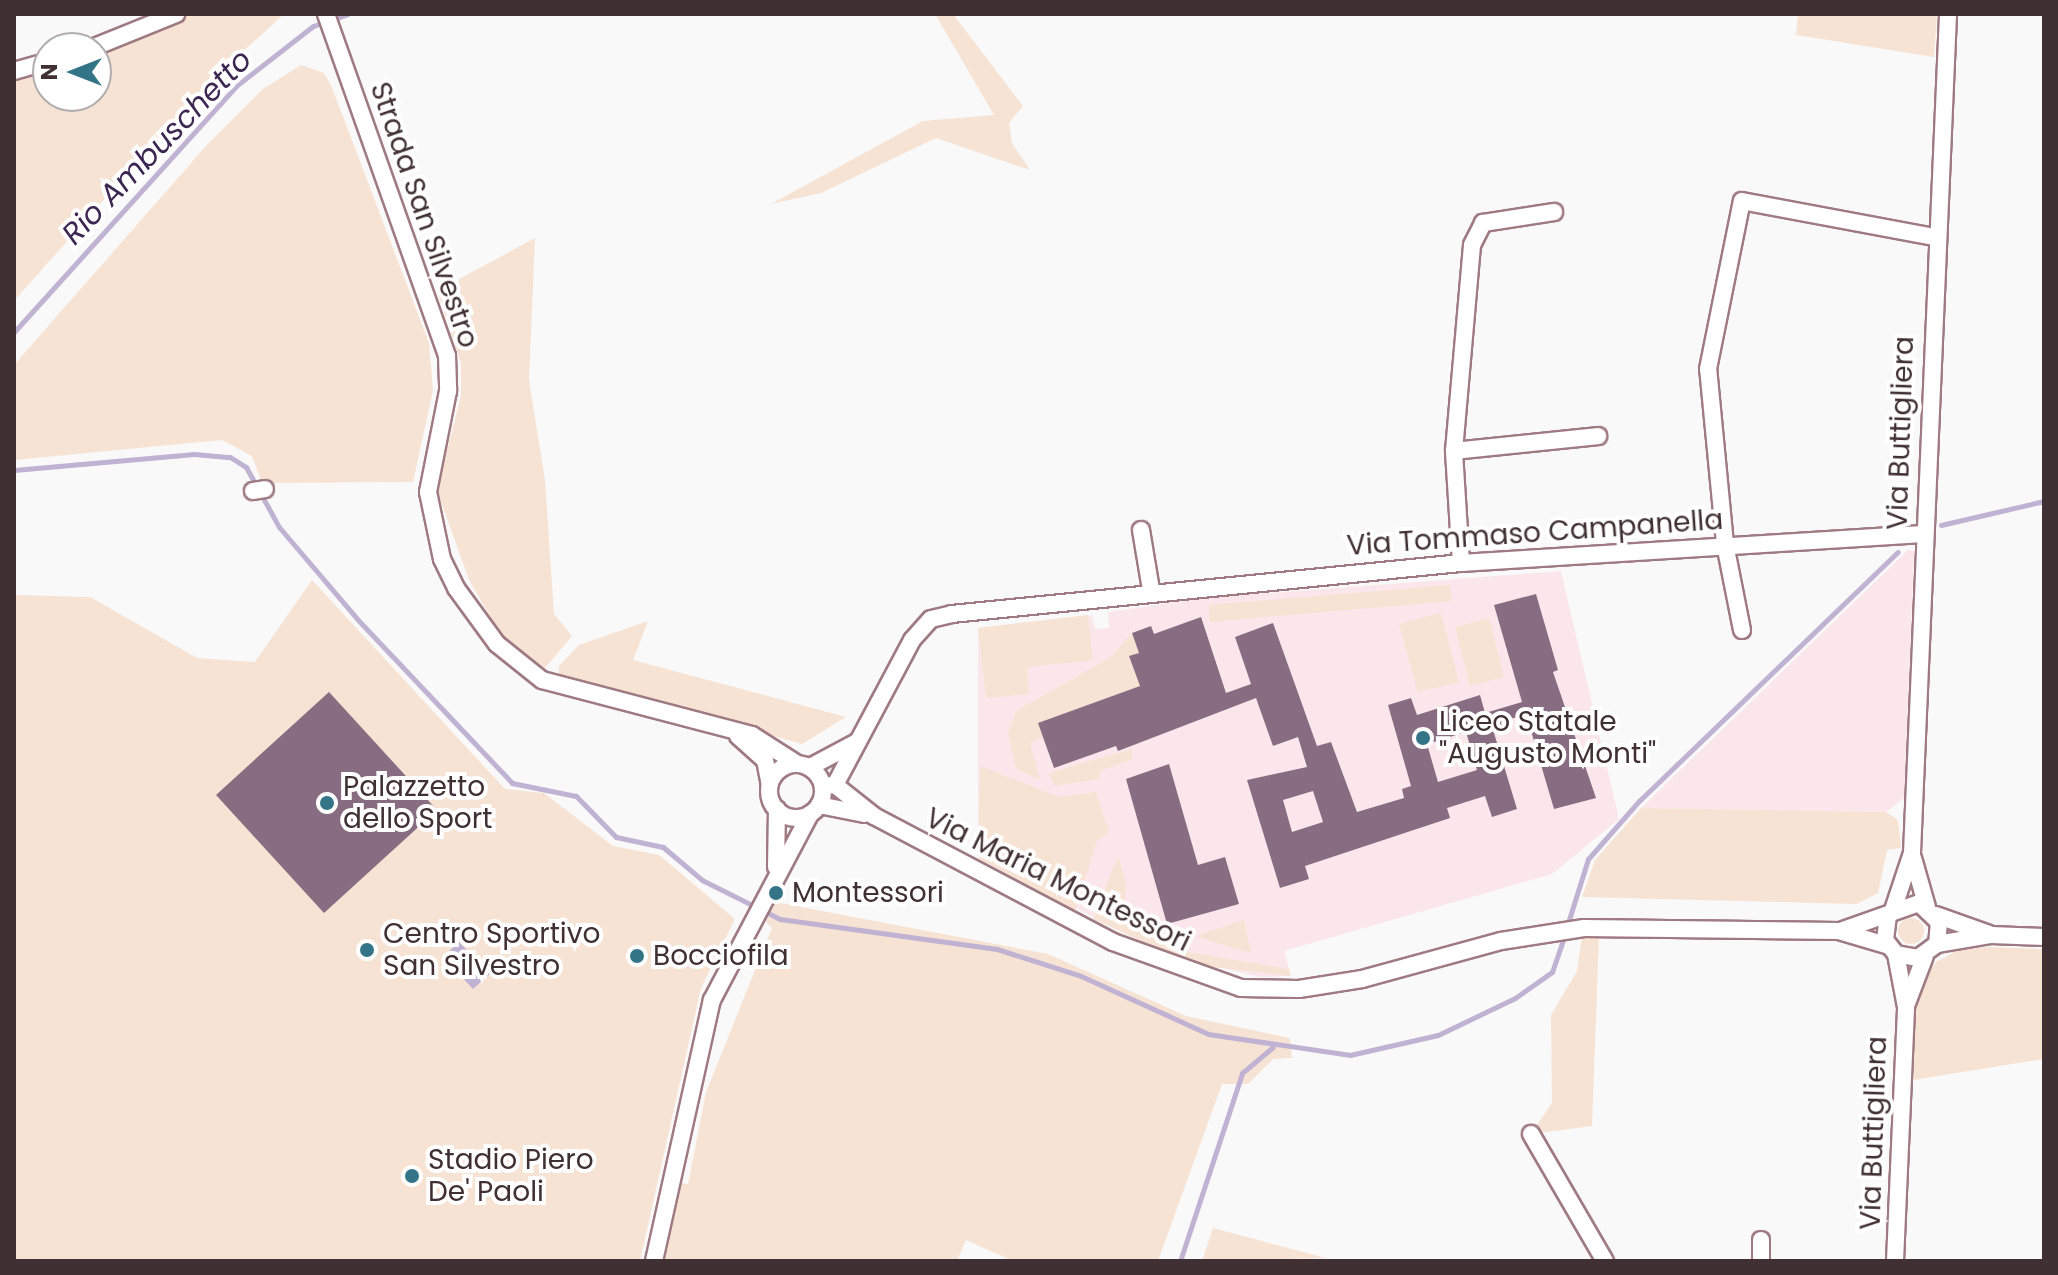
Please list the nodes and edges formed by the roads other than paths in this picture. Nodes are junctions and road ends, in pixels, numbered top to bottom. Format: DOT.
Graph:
graph roads {
  1 [pos="176,14"];
  2 [pos="326,14"];
  3 [pos="1948,14"];
  4 [pos="112,40"];
  5 [pos="1554,212"];
  6 [pos="1934,237"];
  7 [pos="1598,436"];
  8 [pos="1454,451"];
  9 [pos="1141,530"];
  10 [pos="1923,534"];
  11 [pos="1725,544"];
  12 [pos="1461,563"];
  13 [pos="1151,590"];
  14 [pos="1742,630"];
  15 [pos="730,730"];
  16 [pos="858,741"];
  17 [pos="803,765"];
  18 [pos="770,785"];
  19 [pos="829,786"];
  20 [pos="777,809"];
  21 [pos="814,810"];
  22 [pos="874,816"];
  23 [pos="1912,853"];
  24 [pos="774,877"];
  25 [pos="1931,911"];
  26 [pos="1890,913"];
  27 [pos="1839,931"];
  28 [pos="1991,935"];
  29 [pos="2044,937"];
  30 [pos="1892,950"];
  31 [pos="1931,950"];
  32 [pos="1906,1007"];
  33 [pos="1531,1134"];
  34 [pos="1761,1240"];
  35 [pos="654,1261"];
  36 [pos="1605,1261"];
  37 [pos="1761,1261"];
  38 [pos="1895,1261"];
  1 -- 4 [label="street"];
  2 -- 15 [label="street, Strada San Silvestro"];
  3 -- 6 [label="street, Via Buttigliera"];
  5 -- 8 [label="street"];
  6 -- 10 [label="street, Via Buttigliera"];
  6 -- 11 [label="street"];
  7 -- 8 [label="street"];
  8 -- 12 [label="street"];
  9 -- 13 [label="street"];
  10 -- 11 [label="street, Via Tommaso Campanella"];
  10 -- 23 [label="street, Via Buttigliera"];
  11 -- 12 [label="street, Via Tommaso Campanella"];
  11 -- 14 [label="street"];
  12 -- 13 [label="street, Via Tommaso Campanella"];
  13 -- 16 [label="street, Via Tommaso Campanella"];
  15 -- 17 [label="street, Strada San Silvestro"];
  15 -- 18 [label="street, Strada San Silvestro"];
  16 -- 17 [label="street"];
  16 -- 19 [label="street, Via Tommaso Campanella"];
  17 -- 18 [label="street"];
  17 -- 19 [label="street"];
  18 -- 20 [label="street"];
  19 -- 21 [label="street"];
  19 -- 22 [label="street, Via Maria Montessori"];
  20 -- 21 [label="street"];
  20 -- 24 [label="street"];
  21 -- 22 [label="street, Via Maria Montessori"];
  21 -- 24 [label="street"];
  22 -- 27 [label="street, Via Maria Montessori"];
  23 -- 25 [label="street, Via Buttigliera"];
  23 -- 26 [label="street, Via Buttigliera"];
  24 -- 35 [label="street"];
  25 -- 26 [label="street, Via Maria Montessori"];
  25 -- 28 [label="street"];
  25 -- 31 [label="street, Via Buttigliera"];
  26 -- 27 [label="street, Via Maria Montessori"];
  26 -- 30 [label="street, Via Buttigliera"];
  27 -- 30 [label="street, Via Maria Montessori"];
  28 -- 29 [label="street"];
  28 -- 31 [label="street"];
  30 -- 31 [label="street, Via Maria Montessori"];
  30 -- 32 [label="street, Via Buttigliera"];
  31 -- 32 [label="street, Via Buttigliera"];
  32 -- 38 [label="street, Via Buttigliera"];
  33 -- 36 [label="street"];
  34 -- 37 [label="street"];
}
